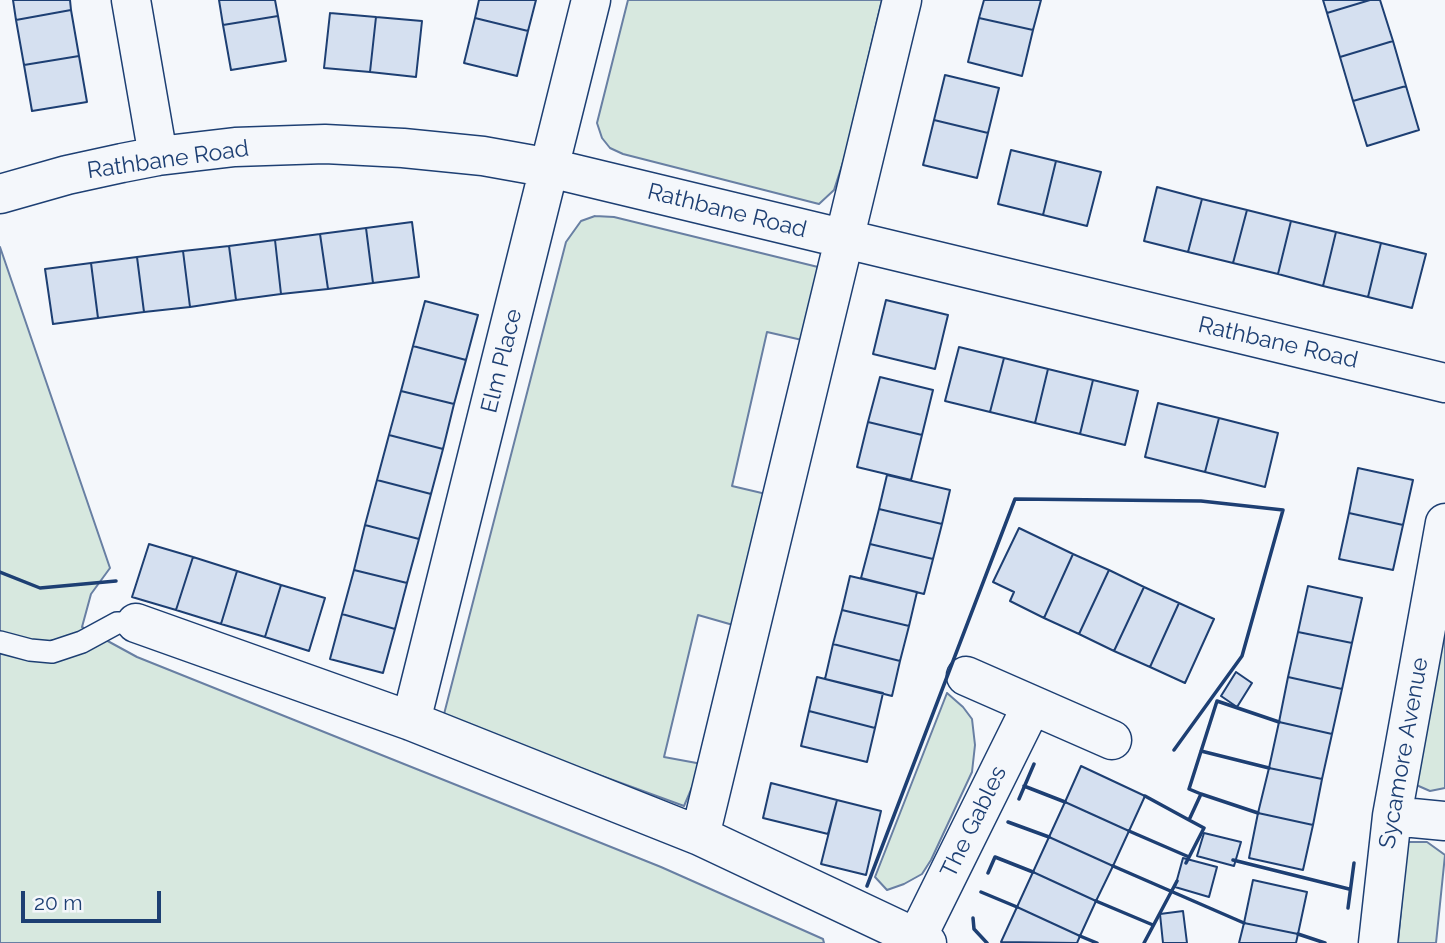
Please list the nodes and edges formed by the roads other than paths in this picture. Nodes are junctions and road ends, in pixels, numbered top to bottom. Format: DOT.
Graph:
graph roads {
  1 [pos="131,0"];
  2 [pos="592,0"];
  3 [pos="902,0"];
  4 [pos="158,156"];
  5 [pos="550,168"];
  6 [pos="0,194"];
  7 [pos="844,240"];
  8 [pos="1445,383"];
  9 [pos="1445,523"];
  10 [pos="136,623"];
  11 [pos="0,642"];
  12 [pos="966,676"];
  13 [pos="1031,706"];
  14 [pos="411,721"];
  15 [pos="1112,740"];
  16 [pos="1392,816"];
  17 [pos="1445,821"];
  18 [pos="700,836"];
  19 [pos="922,940"];
  20 [pos="1378,943"];
  1 -- 4 [label="street"];
  2 -- 5 [label="street, Elm Place"];
  3 -- 7 [label="street"];
  4 -- 5 [label="street, Rathbane Road"];
  4 -- 6 [label="street, Rathbane Road"];
  5 -- 7 [label="street, Rathbane Road"];
  5 -- 14 [label="street, Elm Place"];
  7 -- 8 [label="street, Rathbane Road"];
  7 -- 18 [label="street"];
  9 -- 16 [label="street, Sycamore Avenue"];
  10 -- 11 [label="lane"];
  10 -- 14 [label="street"];
  12 -- 13 [label="street"];
  13 -- 15 [label="street"];
  13 -- 19 [label="street, The Gables"];
  14 -- 18 [label="street"];
  16 -- 17 [label="street"];
  16 -- 20 [label="street, Sycamore Avenue"];
  18 -- 19 [label="street"];
}
